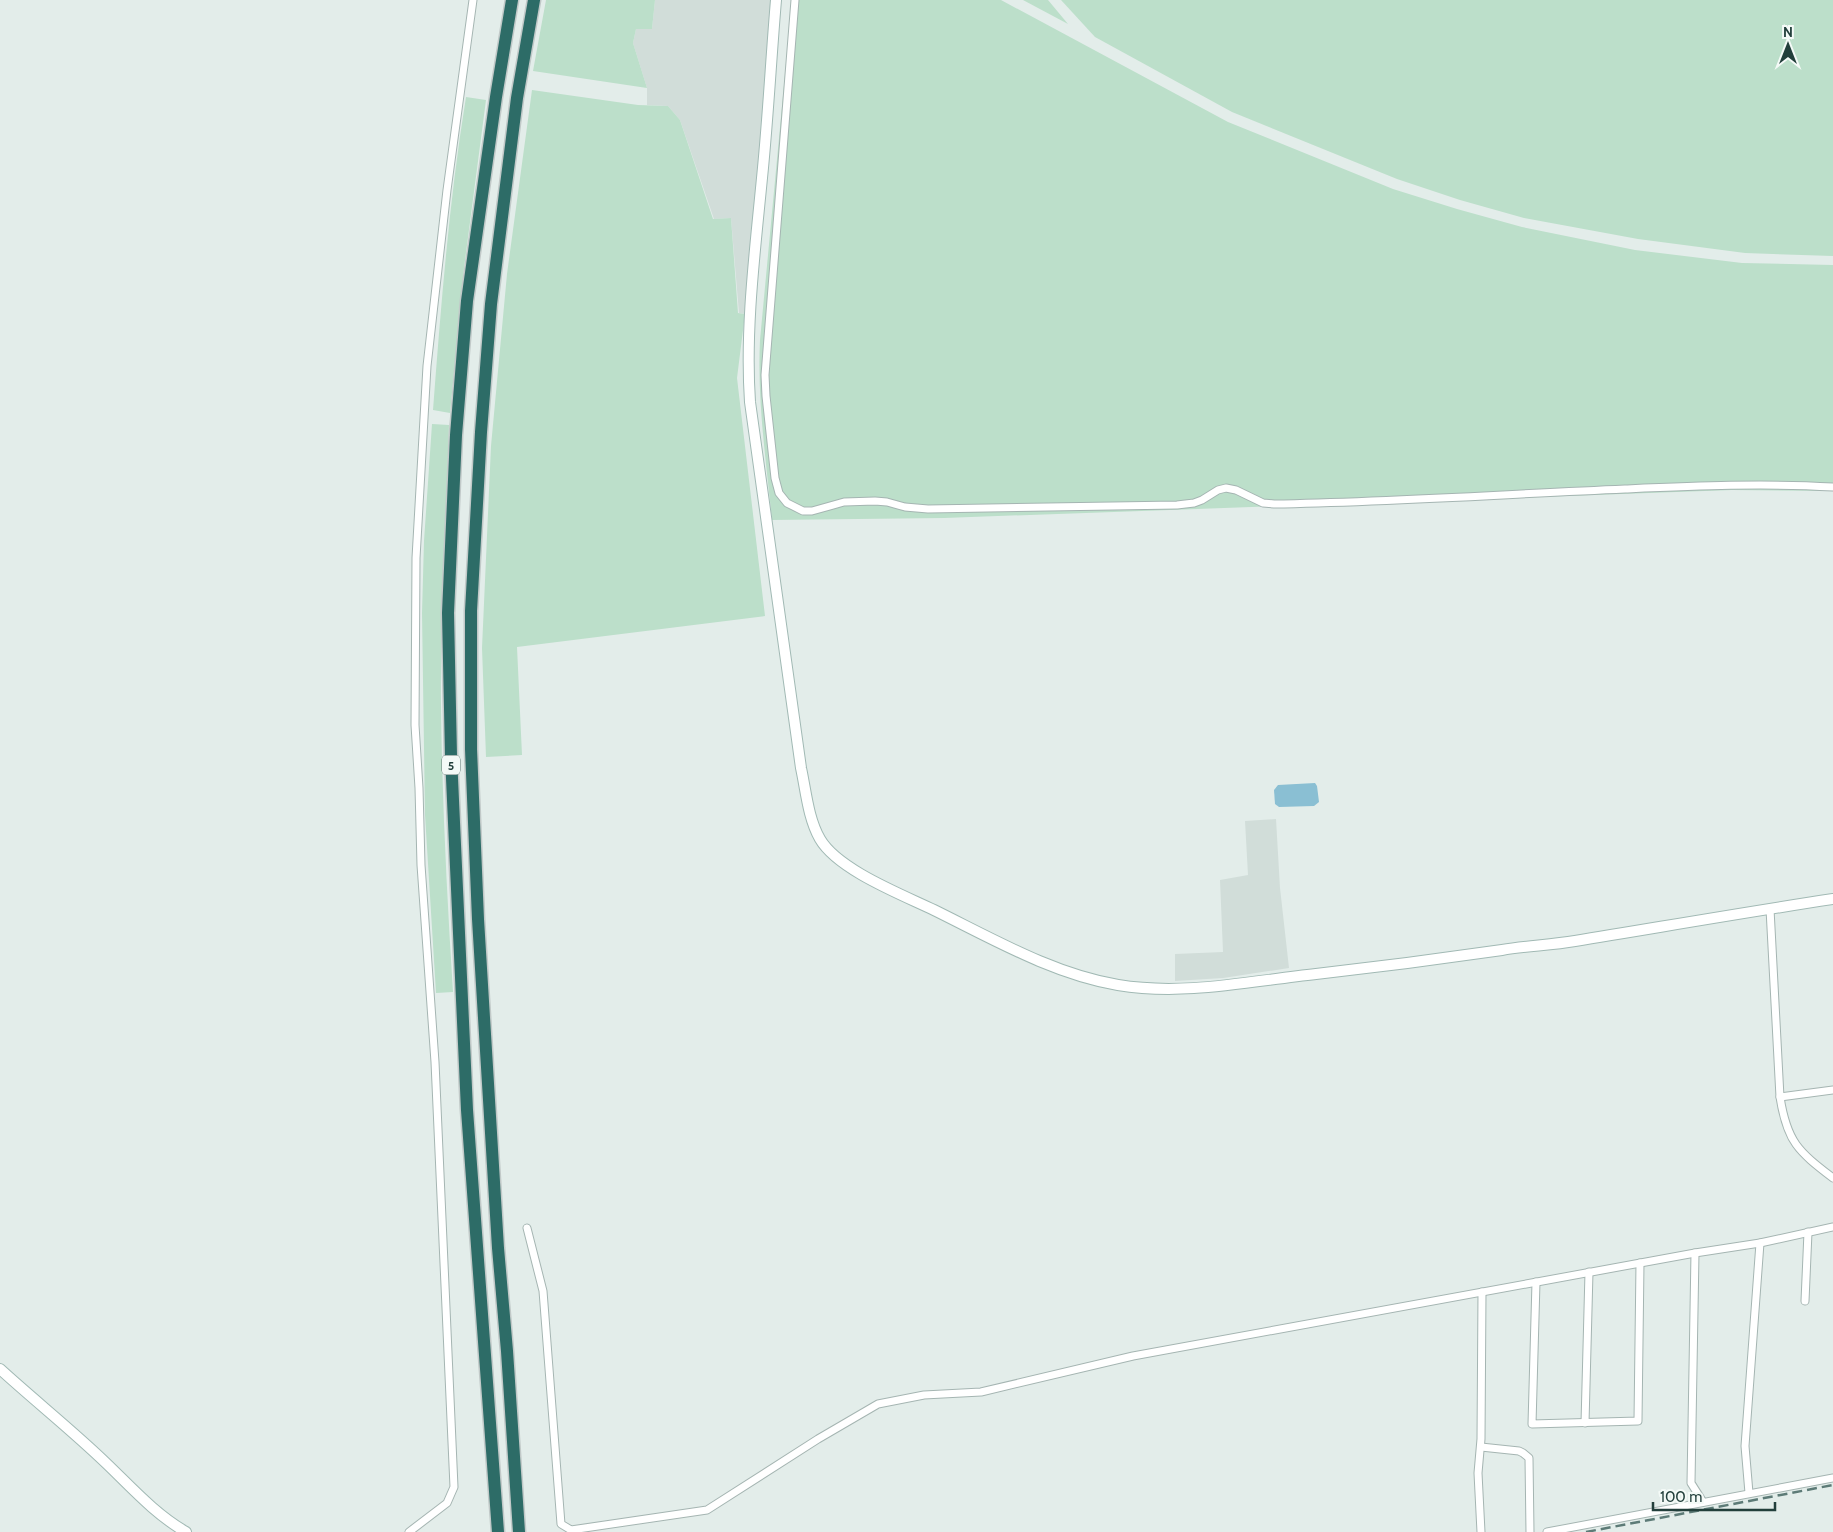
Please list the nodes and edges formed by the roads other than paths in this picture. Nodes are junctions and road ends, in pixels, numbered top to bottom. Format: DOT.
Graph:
graph roads {
  1 [pos="473,0"];
  2 [pos="512,0"];
  3 [pos="534,0"];
  4 [pos="776,0"];
  5 [pos="795,0"];
  6 [pos="1833,487"];
  7 [pos="1833,899"];
  8 [pos="1770,909"];
  9 [pos="1833,1090"];
  10 [pos="1780,1097"];
  11 [pos="1833,1178"];
  12 [pos="1833,1227"];
  13 [pos="527,1228"];
  14 [pos="1808,1232"];
  15 [pos="1760,1243"];
  16 [pos="1695,1253"];
  17 [pos="1640,1263"];
  18 [pos="1589,1272"];
  19 [pos="1536,1282"];
  20 [pos="1482,1292"];
  21 [pos="1805,1301"];
  22 [pos="0,1369"];
  23 [pos="1585,1423"];
  24 [pos="1481,1446"];
  25 [pos="1833,1478"];
  26 [pos="1750,1493"];
  27 [pos="1703,1502"];
  28 [pos="186,1532"];
  29 [pos="409,1532"];
  30 [pos="498,1532"];
  31 [pos="519,1532"];
  32 [pos="1481,1532"];
  33 [pos="1530,1532"];
  34 [pos="1547,1532"];
  1 -- 29 [label="street"];
  2 -- 30 [label="highway, 5"];
  3 -- 31 [label="highway, 5"];
  4 -- 8 [label="street"];
  5 -- 6 [label="street"];
  7 -- 8 [label="street"];
  8 -- 10 [label="street"];
  9 -- 10 [label="street"];
  10 -- 11 [label="street"];
  12 -- 14 [label="street"];
  13 -- 20 [label="street"];
  14 -- 15 [label="street"];
  14 -- 21 [label="street"];
  15 -- 16 [label="street"];
  15 -- 26 [label="street"];
  16 -- 17 [label="street"];
  16 -- 27 [label="street"];
  17 -- 18 [label="street"];
  17 -- 23 [label="street"];
  18 -- 19 [label="street"];
  18 -- 23 [label="street"];
  19 -- 20 [label="street"];
  19 -- 23 [label="street"];
  20 -- 24 [label="street"];
  22 -- 28 [label="street"];
  24 -- 32 [label="street"];
  24 -- 33 [label="street"];
  25 -- 26 [label="street"];
  26 -- 27 [label="street"];
  27 -- 34 [label="street"];
}
